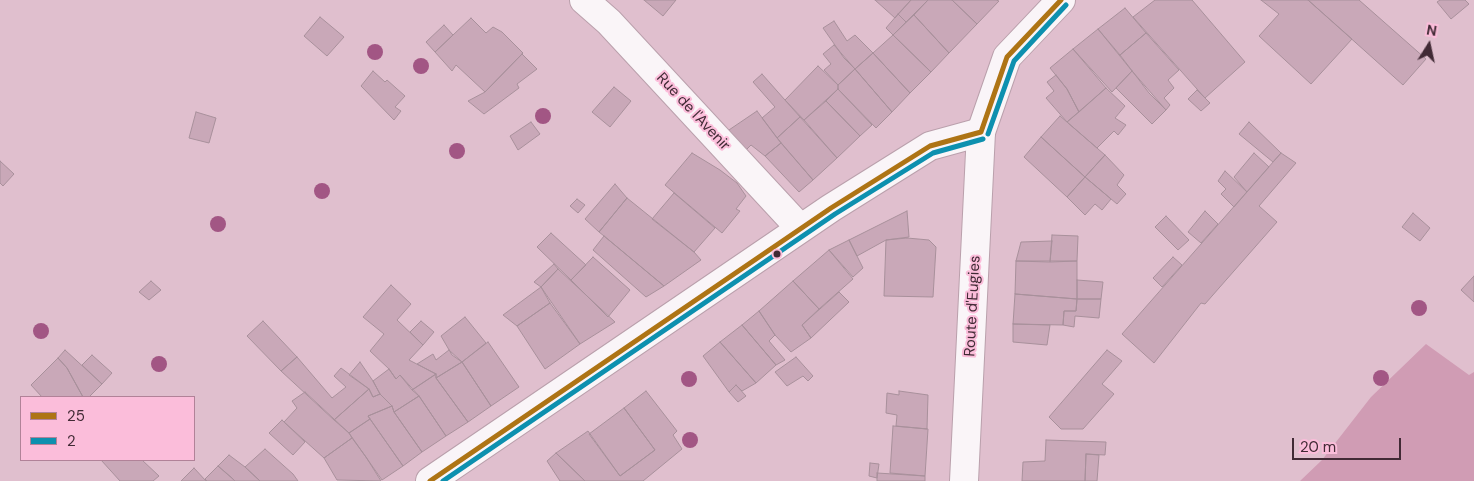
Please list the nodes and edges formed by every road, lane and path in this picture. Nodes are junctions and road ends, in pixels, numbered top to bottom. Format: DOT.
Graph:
graph roads {
  1 [pos="584,0"];
  2 [pos="1061,0"];
  3 [pos="981,132"];
  4 [pos="800,228"];
  5 [pos="430,481"];
  6 [pos="964,481"];
  1 -- 4 [label="street, Rue de l'Avenir"];
  2 -- 3 [label="street, Route d'Eugies"];
  3 -- 4 [label="street"];
  3 -- 6 [label="street, Route d'Eugies"];
  4 -- 5 [label="street"];
}
